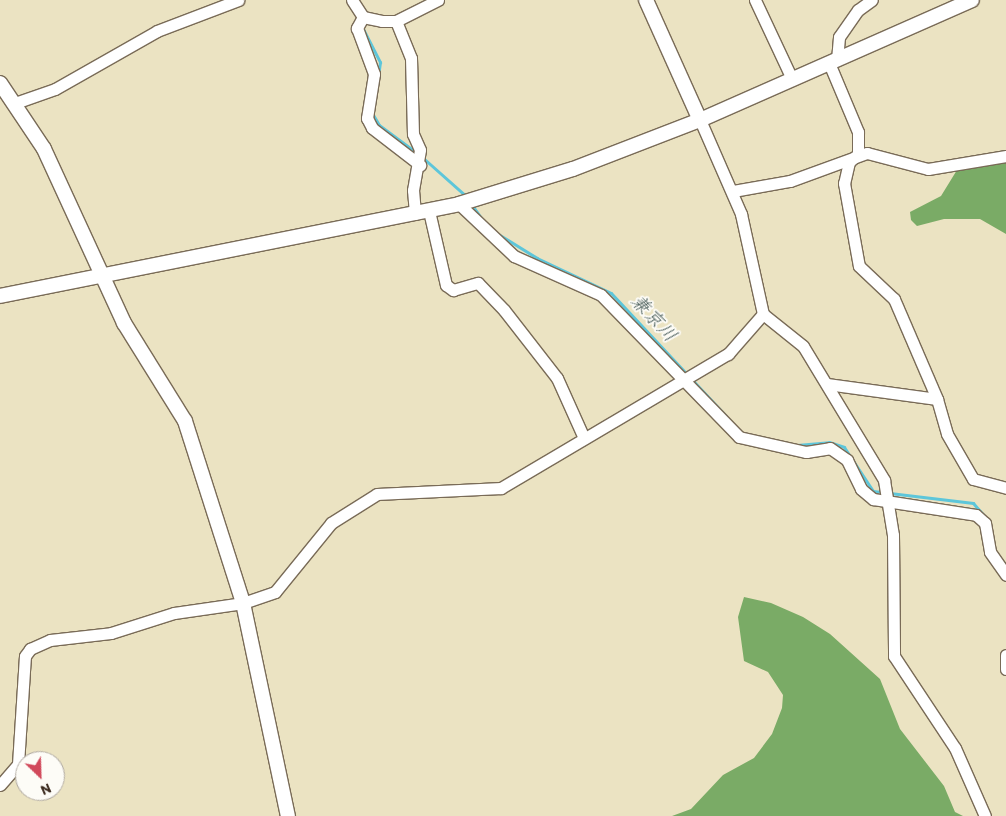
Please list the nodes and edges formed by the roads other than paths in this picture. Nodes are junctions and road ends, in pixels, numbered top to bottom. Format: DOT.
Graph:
graph roads {
  1 [pos="238,0"];
  2 [pos="352,0"];
  3 [pos="438,0"];
  4 [pos="646,0"];
  5 [pos="755,0"];
  6 [pos="872,0"];
  7 [pos="972,0"];
  8 [pos="361,21"];
  9 [pos="396,21"];
  10 [pos="833,61"];
  11 [pos="792,79"];
  12 [pos="0,83"];
  13 [pos="15,103"];
  14 [pos="700,120"];
  15 [pos="858,154"];
  16 [pos="1006,156"];
  17 [pos="420,158"];
  18 [pos="733,191"];
  19 [pos="464,202"];
  20 [pos="429,211"];
  21 [pos="415,214"];
  22 [pos="105,275"];
  23 [pos="0,296"];
  24 [pos="763,314"];
  25 [pos="683,379"];
  26 [pos="827,384"];
  27 [pos="937,399"];
  28 [pos="584,438"];
  29 [pos="1006,488"];
  30 [pos="886,495"];
  31 [pos="1006,575"];
  32 [pos="243,603"];
  33 [pos="1006,655"];
  34 [pos="1006,669"];
  35 [pos="0,785"];
  36 [pos="288,816"];
  37 [pos="985,816"];
  1 -- 13 [label="street"];
  2 -- 8 [label="street"];
  3 -- 9 [label="street"];
  4 -- 14 [label="street"];
  5 -- 11 [label="street"];
  6 -- 10 [label="street"];
  7 -- 10 [label="street"];
  8 -- 9 [label="street"];
  8 -- 17 [label="street"];
  9 -- 17 [label="street"];
  10 -- 11 [label="street"];
  10 -- 15 [label="street"];
  11 -- 14 [label="street"];
  12 -- 13 [label="street"];
  13 -- 22 [label="street"];
  14 -- 18 [label="street"];
  14 -- 19 [label="street"];
  15 -- 16 [label="street"];
  15 -- 18 [label="street"];
  15 -- 27 [label="street"];
  17 -- 21 [label="street"];
  18 -- 24 [label="street"];
  19 -- 20 [label="street"];
  19 -- 25 [label="street"];
  20 -- 21 [label="street"];
  20 -- 28 [label="street"];
  21 -- 22 [label="street"];
  22 -- 23 [label="street"];
  22 -- 32 [label="street"];
  24 -- 25 [label="street"];
  24 -- 26 [label="street"];
  25 -- 28 [label="street"];
  25 -- 30 [label="street"];
  26 -- 27 [label="street"];
  26 -- 30 [label="street"];
  27 -- 29 [label="street"];
  28 -- 32 [label="street"];
  30 -- 31 [label="street"];
  30 -- 37 [label="street"];
  32 -- 35 [label="street"];
  32 -- 36 [label="street"];
  33 -- 34 [label="street"];
}
